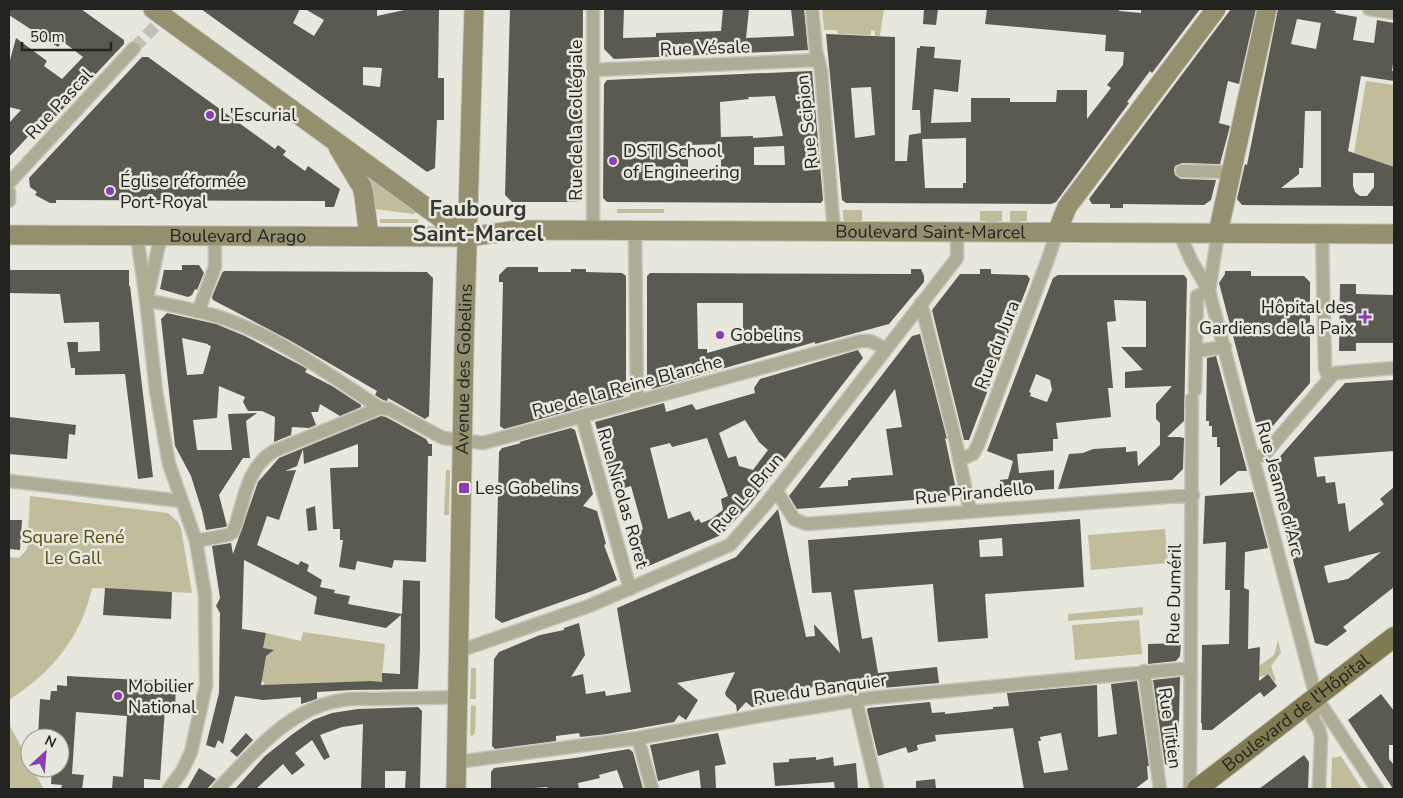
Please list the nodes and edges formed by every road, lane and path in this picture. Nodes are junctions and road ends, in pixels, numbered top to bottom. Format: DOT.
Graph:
graph roads {
  1 [pos="153,9"];
  2 [pos="474,9"];
  3 [pos="593,9"];
  4 [pos="812,9"];
  5 [pos="1216,9"];
  6 [pos="1267,9"];
  7 [pos="1369,9"];
  8 [pos="1394,13"];
  9 [pos="134,48"];
  10 [pos="818,60"];
  11 [pos="593,70"];
  12 [pos="333,139"];
  13 [pos="1182,171"];
  14 [pos="1232,172"];
  15 [pos="9,183"];
  16 [pos="9,192"];
  17 [pos="9,201"];
  18 [pos="593,230"];
  19 [pos="635,230"];
  20 [pos="834,232"];
  21 [pos="957,232"];
  22 [pos="1057,232"];
  23 [pos="1179,232"];
  24 [pos="1218,233"];
  25 [pos="1322,233"];
  26 [pos="1394,234"];
  27 [pos="9,235"];
  28 [pos="136,236"];
  29 [pos="161,236"];
  30 [pos="215,236"];
  31 [pos="369,236"];
  32 [pos="467,237"];
  33 [pos="1209,291"];
  34 [pos="146,300"];
  35 [pos="921,303"];
  36 [pos="198,312"];
  37 [pos="1225,348"];
  38 [pos="886,349"];
  39 [pos="1196,351"];
  40 [pos="1394,368"];
  41 [pos="1329,379"];
  42 [pos="637,401"];
  43 [pos="380,408"];
  44 [pos="582,416"];
  45 [pos="464,442"];
  46 [pos="1254,458"];
  47 [pos="960,460"];
  48 [pos="9,481"];
  49 [pos="776,490"];
  50 [pos="1193,495"];
  51 [pos="182,501"];
  52 [pos="970,511"];
  53 [pos="196,541"];
  54 [pos="630,589"];
  55 [pos="1394,637"];
  56 [pos="459,651"];
  57 [pos="1191,668"];
  58 [pos="1144,671"];
  59 [pos="458,697"];
  60 [pos="1316,697"];
  61 [pos="856,700"];
  62 [pos="638,738"];
  63 [pos="457,762"];
  64 [pos="169,789"];
  65 [pos="218,789"];
  66 [pos="456,789"];
  67 [pos="652,789"];
  68 [pos="877,789"];
  69 [pos="1160,789"];
  70 [pos="1190,789"];
  71 [pos="1198,789"];
  72 [pos="1319,789"];
  73 [pos="1377,789"];
  1 -- 12 [label="main road"];
  2 -- 32 [label="main road, Avenue des Gobelins"];
  3 -- 11 [label="street, Rue de la Collégiale"];
  4 -- 10 [label="street, Rue Scipion"];
  5 -- 22 [label="main road"];
  6 -- 14 [label="main road"];
  7 -- 8 [label="street"];
  9 -- 15 [label="street, Rue Pascal"];
  10 -- 11 [label="street, Rue Vésale"];
  10 -- 20 [label="street, Rue Scipion"];
  11 -- 18 [label="street, Rue de la Collégiale"];
  12 -- 31 [label="main road"];
  12 -- 32 [label="main road"];
  13 -- 14 [label="street"];
  14 -- 24 [label="main road"];
  16 -- 17 [label="street"];
  18 -- 19 [label="main road, Boulevard Saint-Marcel"];
  18 -- 32 [label="main road, Boulevard Saint-Marcel"];
  19 -- 20 [label="main road, Boulevard Saint-Marcel"];
  19 -- 42 [label="street"];
  20 -- 21 [label="main road, Boulevard Saint-Marcel"];
  21 -- 22 [label="main road, Boulevard Saint-Marcel"];
  21 -- 35 [label="street, Rue Le Brun"];
  22 -- 23 [label="main road, Boulevard Saint-Marcel"];
  22 -- 47 [label="street, Rue du Jura"];
  23 -- 24 [label="main road, Boulevard Saint-Marcel"];
  23 -- 33 [label="street, Rue Jeanne d'Arc"];
  24 -- 25 [label="main road, Boulevard Saint-Marcel"];
  24 -- 33 [label="street, Rue Jeanne d'Arc"];
  25 -- 26 [label="main road, Boulevard Saint-Marcel"];
  25 -- 41 [label="street"];
  27 -- 28 [label="main road, Boulevard Arago"];
  28 -- 29 [label="main road, Boulevard Arago"];
  28 -- 34 [label="street"];
  29 -- 30 [label="main road, Boulevard Arago"];
  29 -- 34 [label="street"];
  30 -- 31 [label="main road, Boulevard Arago"];
  30 -- 36 [label="street"];
  31 -- 32 [label="main road, Boulevard Arago"];
  32 -- 45 [label="main road, Avenue des Gobelins"];
  33 -- 37 [label="street, Rue Jeanne d'Arc"];
  33 -- 39 [label="street, Rue Duméril"];
  34 -- 36 [label="street, Rue de la Reine Blanche"];
  34 -- 51 [label="street"];
  35 -- 38 [label="street, Rue Le Brun"];
  35 -- 47 [label="street"];
  36 -- 43 [label="street, Rue de la Reine Blanche"];
  37 -- 39 [label="street"];
  37 -- 46 [label="street, Rue Jeanne d'Arc"];
  38 -- 42 [label="street, Rue de la Reine Blanche"];
  38 -- 49 [label="street, Rue Le Brun"];
  39 -- 50 [label="street, Rue Duméril"];
  40 -- 41 [label="street"];
  41 -- 46 [label="street"];
  42 -- 44 [label="street, Rue de la Reine Blanche"];
  43 -- 45 [label="street, Rue de la Reine Blanche"];
  43 -- 53 [label="street"];
  44 -- 45 [label="street, Rue de la Reine Blanche"];
  44 -- 54 [label="street, Rue Nicolas Roret"];
  45 -- 56 [label="main road, Avenue des Gobelins"];
  46 -- 60 [label="street, Rue Jeanne d'Arc"];
  47 -- 52 [label="street"];
  48 -- 51 [label="street"];
  49 -- 52 [label="street, Rue Pirandello"];
  49 -- 54 [label="street, Rue Le Brun"];
  50 -- 52 [label="street, Rue Pirandello"];
  50 -- 57 [label="street, Rue Duméril"];
  51 -- 53 [label="street"];
  53 -- 64 [label="street"];
  54 -- 56 [label="street, Rue Le Brun"];
  55 -- 60 [label="main road, Boulevard de l'Hôpital"];
  56 -- 59 [label="main road, Avenue des Gobelins"];
  57 -- 58 [label="street, Rue du Banquier"];
  57 -- 70 [label="street, Rue Duméril"];
  58 -- 61 [label="street, Rue du Banquier"];
  58 -- 69 [label="street, Rue Titien"];
  59 -- 63 [label="main road, Avenue des Gobelins"];
  59 -- 65 [label="street"];
  60 -- 71 [label="main road, Boulevard de l'Hôpital"];
  60 -- 72 [label="street"];
  60 -- 73 [label="street"];
  61 -- 62 [label="street, Rue du Banquier"];
  61 -- 68 [label="street"];
  62 -- 63 [label="street, Rue du Banquier"];
  62 -- 67 [label="street"];
  63 -- 66 [label="main road, Avenue des Gobelins"];
}
